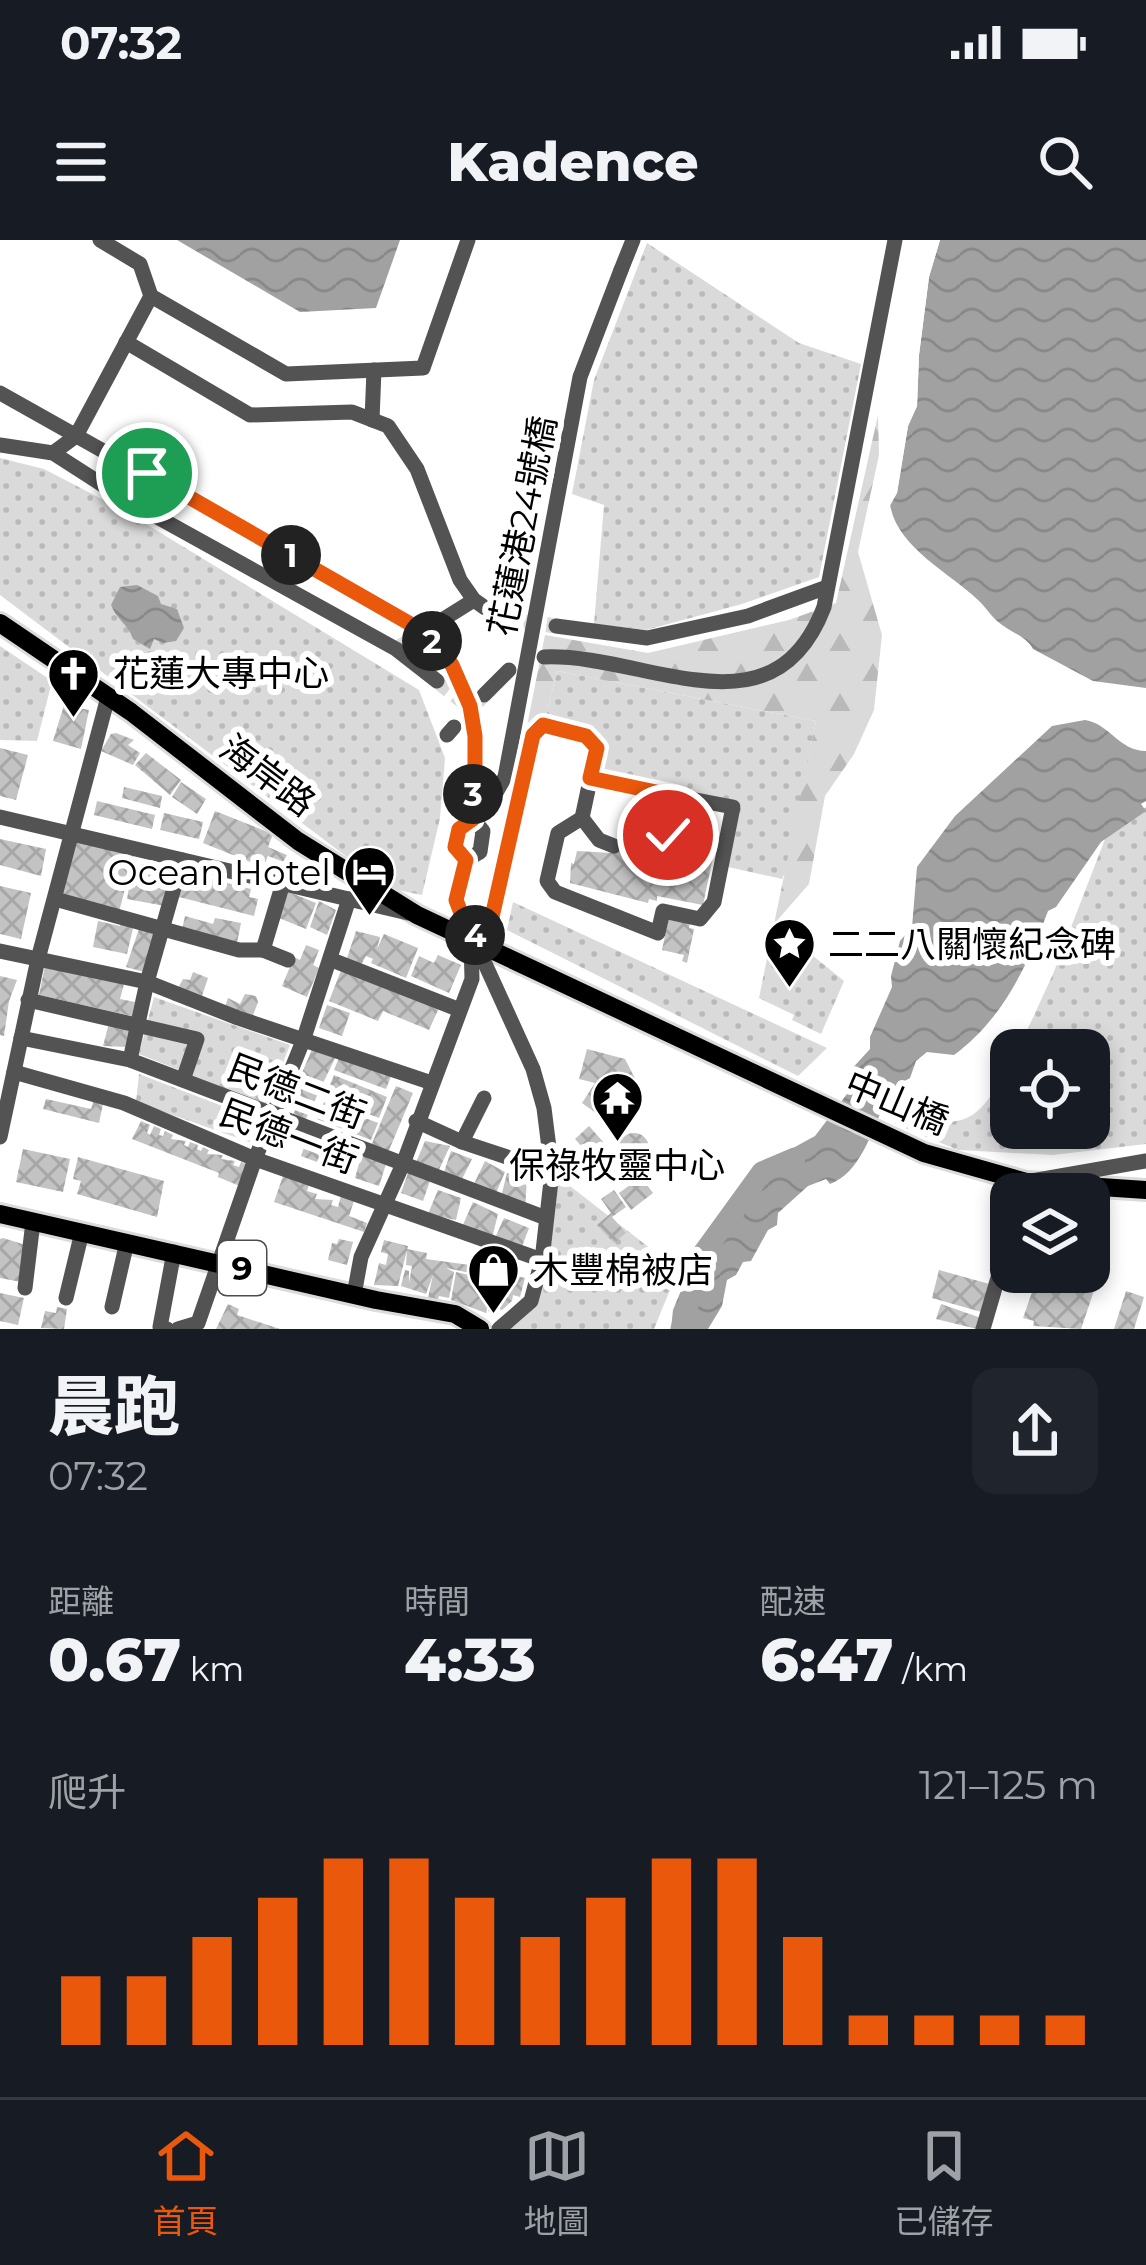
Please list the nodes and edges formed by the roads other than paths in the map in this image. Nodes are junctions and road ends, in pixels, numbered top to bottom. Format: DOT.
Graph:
graph roads {
  1 [pos="100,240"];
  2 [pos="468,240"];
  3 [pos="633,240"];
  4 [pos="895,240"];
  5 [pos="151,296"];
  6 [pos="126,342"];
  7 [pos="374,370"];
  8 [pos="0,393"];
  9 [pos="372,420"];
  10 [pos="76,436"];
  11 [pos="0,445"];
  12 [pos="53,453"];
  13 [pos="827,586"];
  14 [pos="474,600"];
  15 [pos="501,619"];
  16 [pos="442,620"];
  17 [pos="0,622"];
  18 [pos="556,626"];
  19 [pos="544,657"];
  20 [pos="509,670"];
  21 [pos="437,681"];
  22 [pos="484,695"];
  23 [pos="108,697"];
  24 [pos="590,778"];
  25 [pos="675,796"];
  26 [pos="474,815"];
  27 [pos="0,817"];
  28 [pos="582,818"];
  29 [pos="69,833"];
  30 [pos="182,860"];
  31 [pos="283,883"];
  32 [pos="56,899"];
  33 [pos="349,899"];
  34 [pos="417,915"];
  35 [pos="165,929"];
  36 [pos="471,939"];
  37 [pos="263,950"];
  38 [pos="0,952"];
  39 [pos="38,959"];
  40 [pos="287,960"];
  41 [pos="332,960"];
  42 [pos="147,982"];
  43 [pos="28,1000"];
  44 [pos="460,1010"];
  45 [pos="139,1024"];
  46 [pos="21,1039"];
  47 [pos="303,1041"];
  48 [pos="130,1060"];
  49 [pos="9,1074"];
  50 [pos="183,1080"];
  51 [pos="770,1082"];
  52 [pos="432,1083"];
  53 [pos="484,1098"];
  54 [pos="276,1115"];
  55 [pos="416,1120"];
  56 [pos="0,1138"];
  57 [pos="462,1142"];
  58 [pos="255,1159"];
  59 [pos="1146,1161"];
  60 [pos="403,1164"];
  61 [pos="552,1172"];
  62 [pos="993,1173"];
  63 [pos="1092,1173"];
  64 [pos="1110,1189"];
  65 [pos="1146,1190"];
  66 [pos="383,1204"];
  67 [pos="0,1214"];
  68 [pos="546,1217"];
  69 [pos="33,1222"];
  70 [pos="82,1232"];
  71 [pos="127,1242"];
  72 [pos="174,1252"];
  73 [pos="542,1260"];
  74 [pos="218,1263"];
  75 [pos="25,1288"];
  76 [pos="994,1293"];
  77 [pos="354,1295"];
  78 [pos="66,1298"];
  79 [pos="112,1307"];
  80 [pos="166,1329"];
  81 [pos="178,1329"];
  82 [pos="480,1329"];
  83 [pos="499,1329"];
  84 [pos="983,1329"];
  1 -- 5 [label="street"];
  2 -- 7 [label="street"];
  3 -- 26 [label="street, 花蓮港24號橋, bridge"];
  4 -- 13 [label="street"];
  5 -- 6 [label="street"];
  5 -- 7 [label="street"];
  6 -- 9 [label="street"];
  6 -- 10 [label="street"];
  7 -- 9 [label="street"];
  8 -- 10 [label="street"];
  9 -- 14 [label="street"];
  10 -- 12 [label="street"];
  10 -- 26 [label="street, bridge"];
  11 -- 12 [label="street"];
  12 -- 21 [label="street"];
  13 -- 18 [label="street"];
  13 -- 19 [label="street"];
  14 -- 15 [label="street"];
  14 -- 16 [label="street"];
  17 -- 23 [label="main road, 海岸路"];
  20 -- 22 [label="street"];
  23 -- 29 [label="street"];
  23 -- 34 [label="main road, 海岸路"];
  24 -- 25 [label="street"];
  24 -- 28 [label="street"];
  24 -- 36 [label="street"];
  25 -- 28 [label="street"];
  25 -- 28 [label="street"];
  26 -- 36 [label="street"];
  27 -- 29 [label="street"];
  29 -- 30 [label="street"];
  29 -- 32 [label="street"];
  30 -- 31 [label="street"];
  30 -- 35 [label="street"];
  31 -- 33 [label="street"];
  31 -- 37 [label="street"];
  32 -- 35 [label="street"];
  32 -- 39 [label="street"];
  33 -- 34 [label="street"];
  33 -- 41 [label="street"];
  34 -- 36 [label="main road, 海岸路"];
  35 -- 37 [label="street"];
  35 -- 42 [label="street"];
  36 -- 44 [label="street"];
  36 -- 51 [label="main road, 海岸路"];
  36 -- 61 [label="street"];
  37 -- 40 [label="street"];
  38 -- 39 [label="street"];
  39 -- 42 [label="street"];
  39 -- 43 [label="street"];
  41 -- 44 [label="street"];
  41 -- 47 [label="street"];
  42 -- 45 [label="street"];
  42 -- 47 [label="street"];
  43 -- 45 [label="street"];
  43 -- 46 [label="street"];
  44 -- 52 [label="street"];
  45 -- 48 [label="street"];
  45 -- 50 [label="street"];
  46 -- 48 [label="street, 民德二街"];
  46 -- 49 [label="street"];
  47 -- 52 [label="street"];
  47 -- 54 [label="street"];
  48 -- 50 [label="street, 民德二街"];
  49 -- 56 [label="street"];
  49 -- 58 [label="street, 民德一街"];
  50 -- 54 [label="street, 民德二街"];
  51 -- 62 [label="main road, 中山橋"];
  52 -- 55 [label="street"];
  53 -- 57 [label="street"];
  54 -- 58 [label="street"];
  54 -- 60 [label="street, 民德二街"];
  55 -- 57 [label="street"];
  55 -- 60 [label="street"];
  57 -- 61 [label="street"];
  58 -- 66 [label="street, 民德一街"];
  58 -- 74 [label="street"];
  59 -- 63 [label="street"];
  60 -- 66 [label="street"];
  60 -- 68 [label="street, 民德二街"];
  61 -- 68 [label="street"];
  64 -- 65 [label="main road"];
  66 -- 73 [label="street, 民德一街"];
  66 -- 77 [label="street"];
  67 -- 69 [label="main road, 9"];
  68 -- 73 [label="street"];
  69 -- 70 [label="main road, 9"];
  69 -- 75 [label="street"];
  70 -- 71 [label="main road, 9"];
  70 -- 78 [label="street"];
  71 -- 72 [label="main road, 9"];
  71 -- 79 [label="street"];
  72 -- 74 [label="main road, 9"];
  72 -- 80 [label="street"];
  73 -- 83 [label="street"];
  74 -- 77 [label="main road, 9"];
  74 -- 81 [label="street"];
  76 -- 84 [label="street"];
  77 -- 82 [label="main road, 9"];
}
